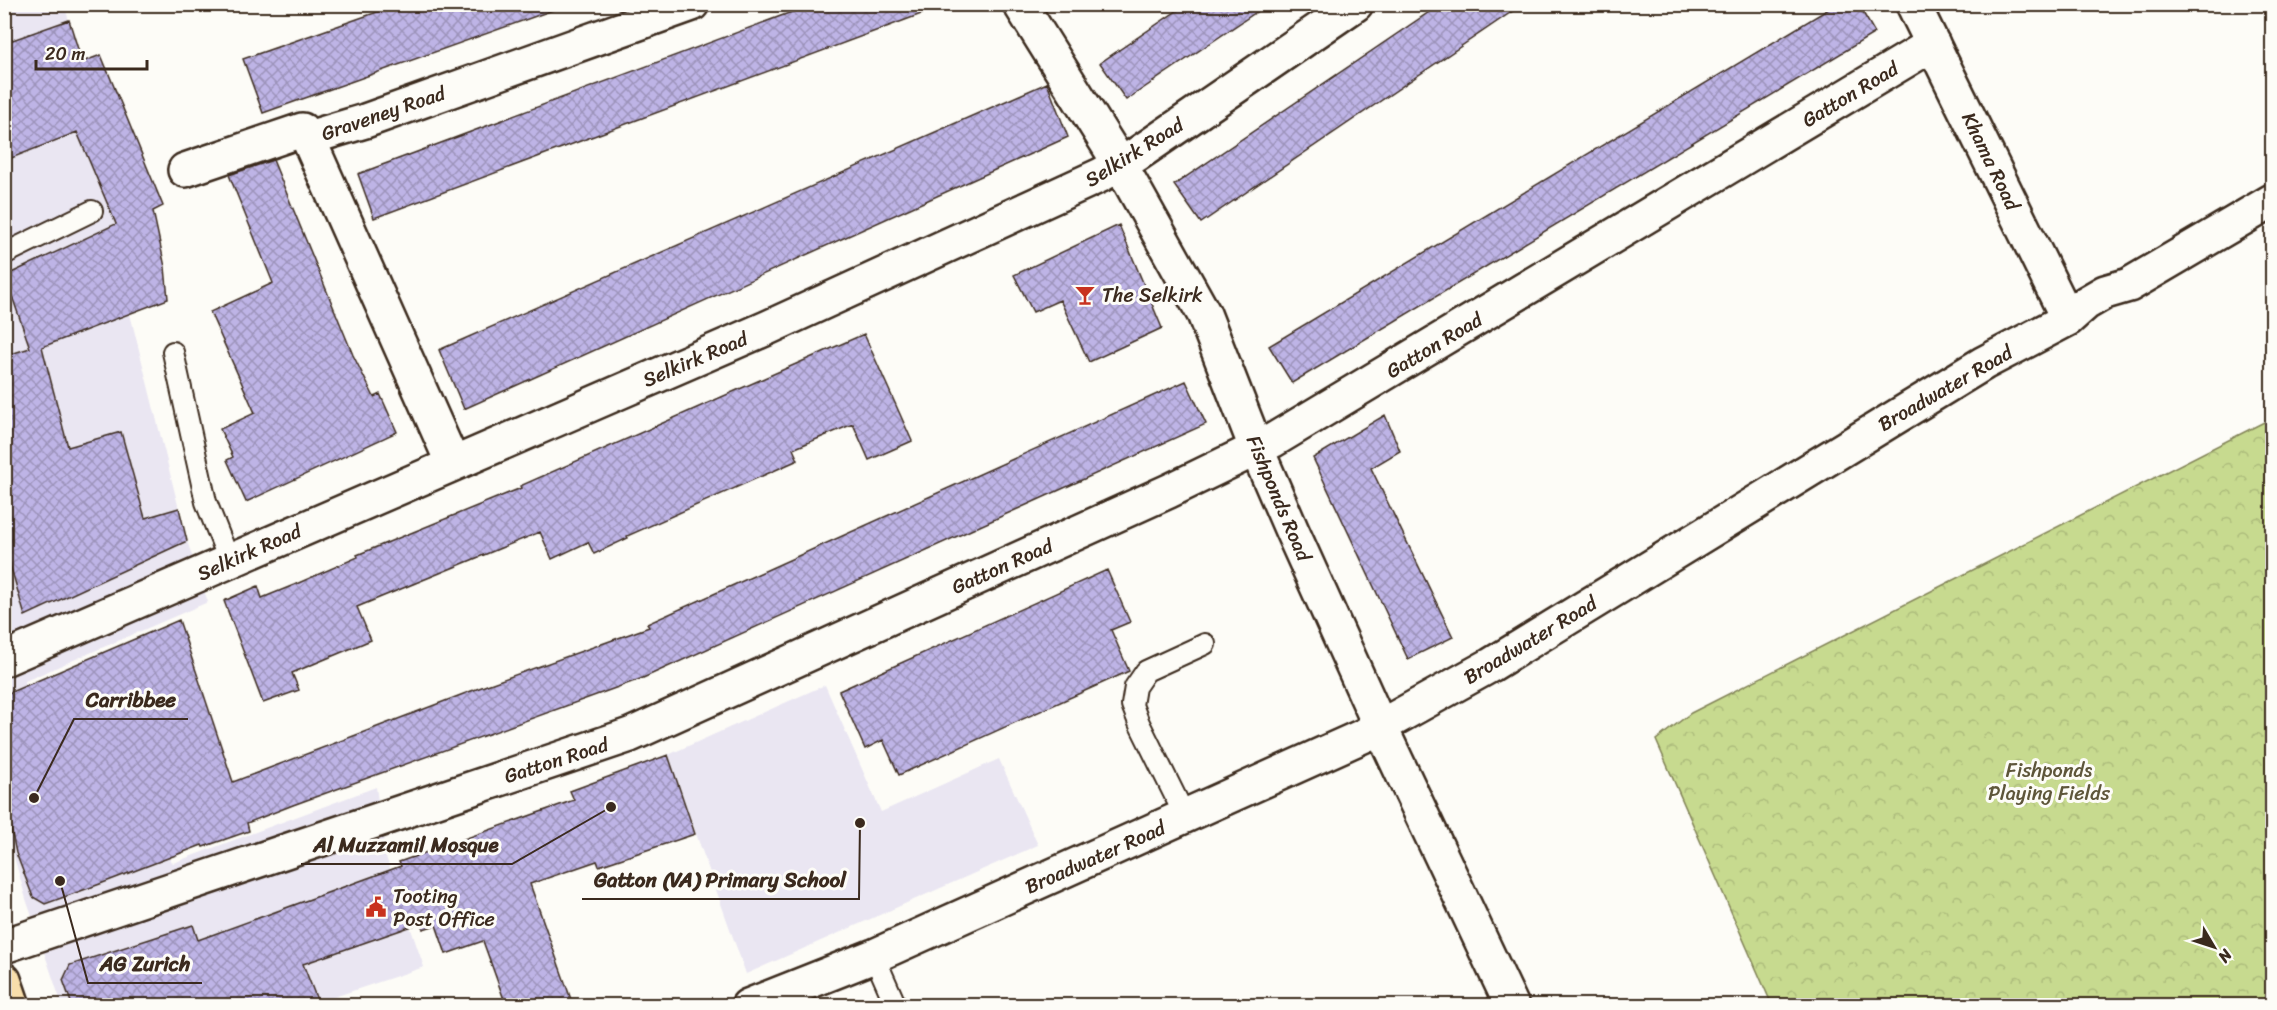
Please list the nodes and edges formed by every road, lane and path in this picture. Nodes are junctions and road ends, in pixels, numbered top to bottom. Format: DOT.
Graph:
graph roads {
  1 [pos="692,4"];
  2 [pos="1020,4"];
  3 [pos="1356,4"];
  4 [pos="1913,4"];
  5 [pos="1933,44"];
  6 [pos="308,138"];
  7 [pos="1120,164"];
  8 [pos="185,170"];
  9 [pos="2272,201"];
  10 [pos="92,211"];
  11 [pos="4,254"];
  12 [pos="2068,319"];
  13 [pos="173,352"];
  14 [pos="1257,450"];
  15 [pos="453,464"];
  16 [pos="229,560"];
  17 [pos="1204,644"];
  18 [pos="4,659"];
  19 [pos="1380,726"];
  20 [pos="1185,816"];
  21 [pos="4,946"];
  22 [pos="874,956"];
  23 [pos="4,980"];
  24 [pos="13,1005"];
  25 [pos="748,1005"];
  26 [pos="896,1005"];
  27 [pos="1512,1005"];
  1 -- 6 [label="street, Graveney Road"];
  2 -- 7 [label="street, Fishponds Road"];
  3 -- 7 [label="street, Selkirk Road"];
  4 -- 5 [label="street, Khama Road"];
  5 -- 12 [label="street, Khama Road"];
  5 -- 14 [label="street, Gatton Road"];
  6 -- 8 [label="street"];
  6 -- 15 [label="street, Graveney Road"];
  7 -- 14 [label="street, Fishponds Road"];
  7 -- 15 [label="street, Selkirk Road"];
  9 -- 12 [label="street, Broadwater Road"];
  10 -- 11 [label="lane"];
  12 -- 19 [label="street, Broadwater Road"];
  13 -- 16 [label="lane"];
  14 -- 19 [label="street, Fishponds Road"];
  14 -- 21 [label="street, Gatton Road"];
  15 -- 16 [label="street, Selkirk Road"];
  16 -- 18 [label="street, Selkirk Road"];
  17 -- 20 [label="lane"];
  19 -- 20 [label="street, Broadwater Road"];
  19 -- 27 [label="street, Fishponds Road"];
  20 -- 22 [label="street, Broadwater Road"];
  22 -- 25 [label="street, Broadwater Road"];
  22 -- 26 [label="lane"];
  23 -- 24 [label="highway"];
}
